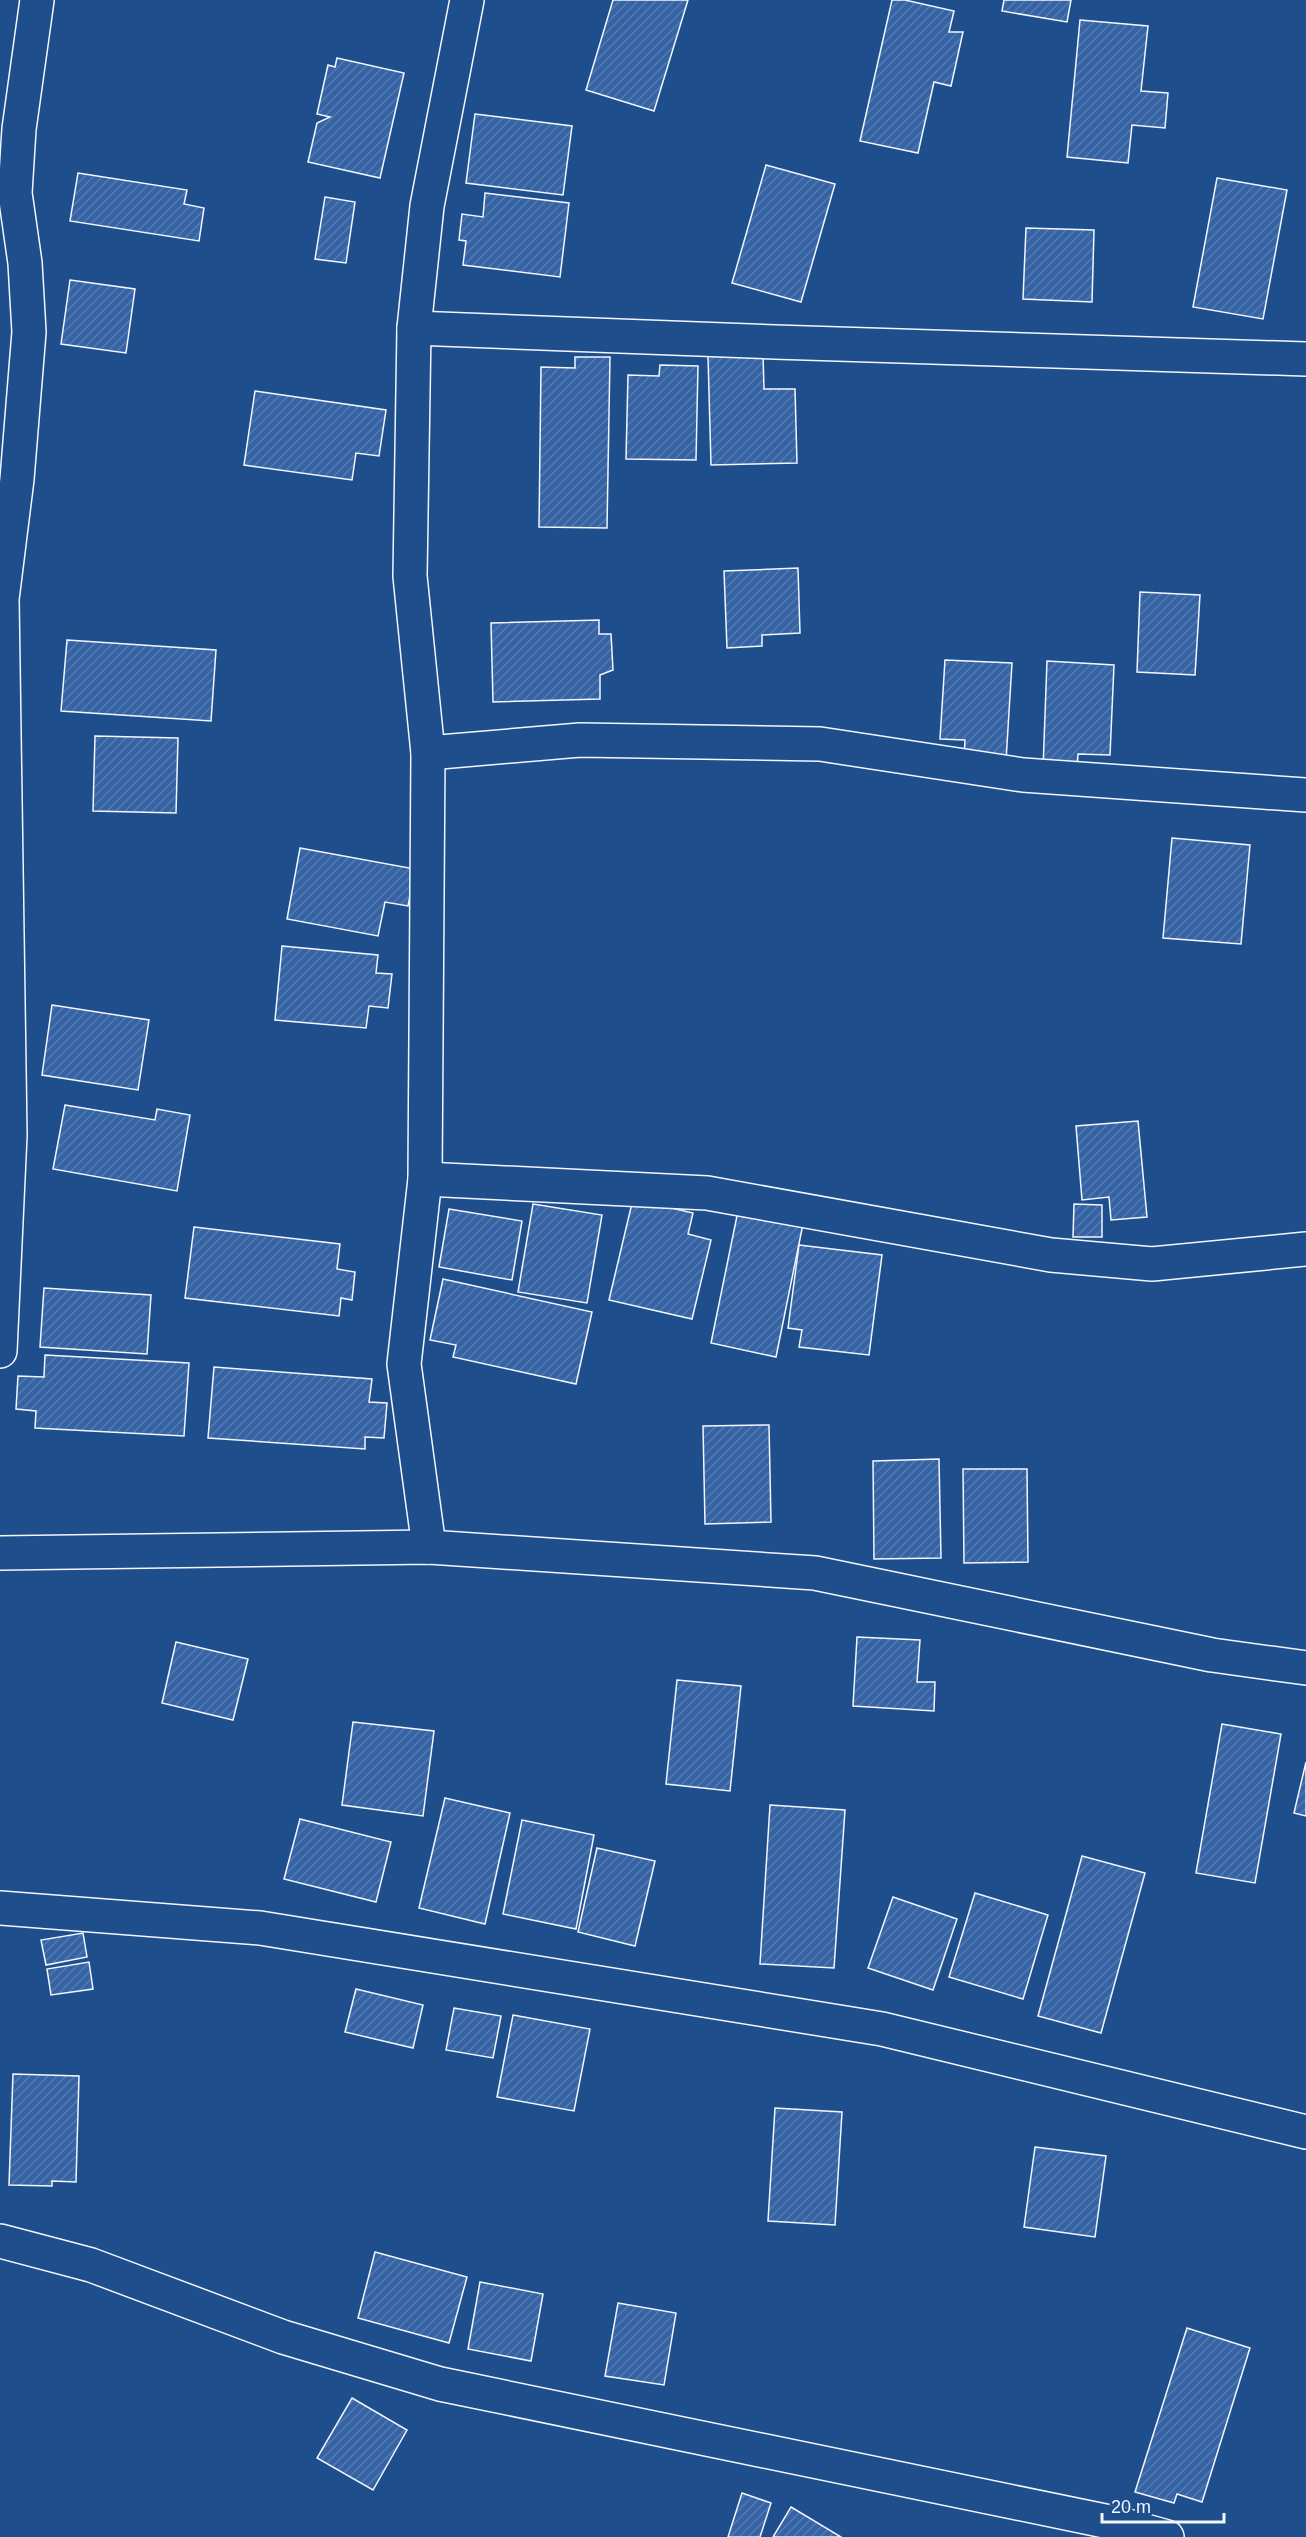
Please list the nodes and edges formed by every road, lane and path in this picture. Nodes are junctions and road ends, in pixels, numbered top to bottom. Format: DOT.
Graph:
graph roads {
  1 [pos="37,0"];
  2 [pos="467,0"];
  3 [pos="414,328"];
  4 [pos="1306,359"];
  5 [pos="428,753"];
  6 [pos="1306,795"];
  7 [pos="3,958"];
  8 [pos="425,1179"];
  9 [pos="1306,1249"];
  10 [pos="0,1351"];
  11 [pos="429,1547"];
  12 [pos="0,1553"];
  13 [pos="1306,1668"];
  14 [pos="0,1908"];
  15 [pos="1306,2132"];
  16 [pos="0,2241"];
  17 [pos="1167,2537"];
  1 -- 7 [label="street"];
  2 -- 3 [label="street"];
  3 -- 4 [label="street"];
  3 -- 5 [label="street"];
  5 -- 6 [label="street"];
  5 -- 8 [label="street"];
  7 -- 10 [label="street"];
  8 -- 9 [label="street"];
  8 -- 11 [label="street"];
  11 -- 12 [label="street"];
  11 -- 13 [label="street"];
  14 -- 15 [label="street"];
  16 -- 17 [label="street"];
}
